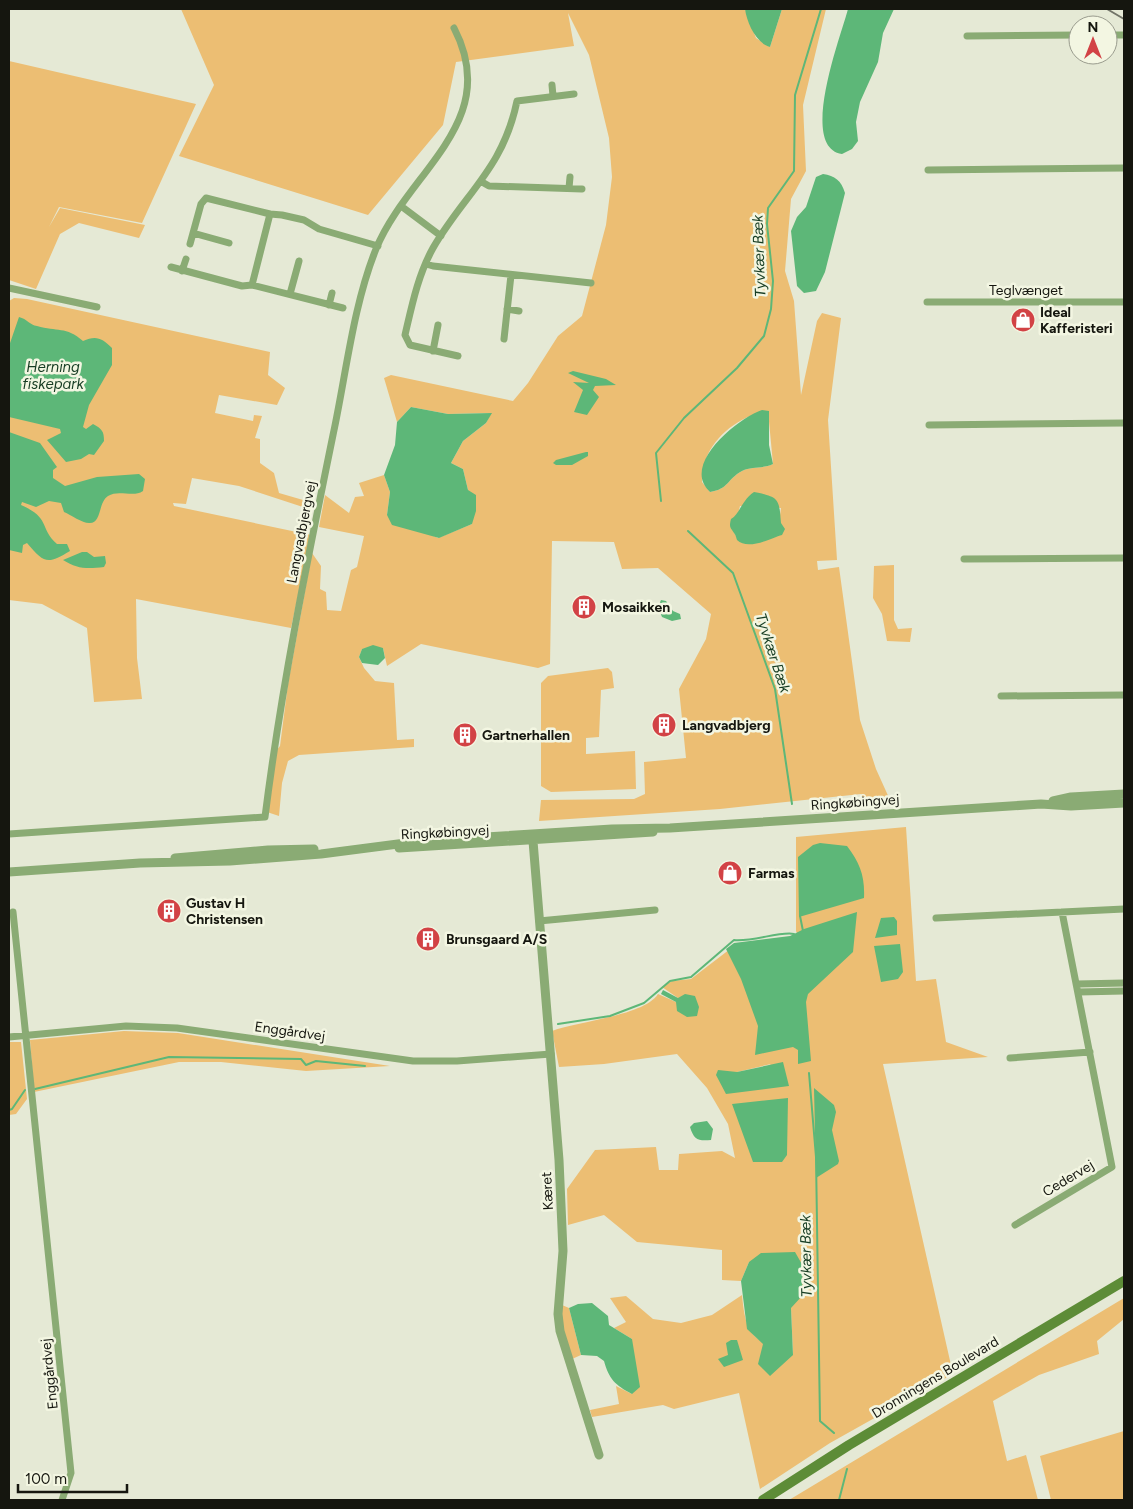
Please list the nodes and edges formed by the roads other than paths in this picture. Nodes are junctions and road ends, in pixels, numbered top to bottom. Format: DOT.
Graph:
graph roads {
  1 [pos="454,28"];
  2 [pos="1068,35"];
  3 [pos="967,36"];
  4 [pos="552,85"];
  5 [pos="574,94"];
  6 [pos="554,96"];
  7 [pos="1124,168"];
  8 [pos="928,170"];
  9 [pos="570,177"];
  10 [pos="482,182"];
  11 [pos="569,188"];
  12 [pos="582,189"];
  13 [pos="401,206"];
  14 [pos="270,214"];
  15 [pos="193,233"];
  16 [pos="441,236"];
  17 [pos="228,243"];
  18 [pos="190,244"];
  19 [pos="378,246"];
  20 [pos="186,259"];
  21 [pos="299,260"];
  22 [pos="426,264"];
  23 [pos="171,268"];
  24 [pos="182,270"];
  25 [pos="511,274"];
  26 [pos="591,283"];
  27 [pos="252,285"];
  28 [pos="9,288"];
  29 [pos="332,293"];
  30 [pos="290,294"];
  31 [pos="928,302"];
  32 [pos="1124,302"];
  33 [pos="329,305"];
  34 [pos="97,307"];
  35 [pos="342,308"];
  36 [pos="507,310"];
  37 [pos="519,311"];
  38 [pos="438,325"];
  39 [pos="504,339"];
  40 [pos="433,351"];
  41 [pos="458,356"];
  42 [pos="1124,423"];
  43 [pos="929,425"];
  44 [pos="964,558"];
  45 [pos="1124,558"];
  46 [pos="1124,695"];
  47 [pos="1001,696"];
  48 [pos="1124,794"];
  49 [pos="1124,803"];
  50 [pos="1041,804"];
  51 [pos="670,828"];
  52 [pos="9,834"];
  53 [pos="533,841"];
  54 [pos="371,848"];
  55 [pos="9,872"];
  56 [pos="34,872"];
  57 [pos="9,877"];
  58 [pos="1124,909"];
  59 [pos="655,910"];
  60 [pos="13,912"];
  61 [pos="1062,912"];
  62 [pos="936,918"];
  63 [pos="539,921"];
  64 [pos="1124,983"];
  65 [pos="1077,984"];
  66 [pos="1124,991"];
  67 [pos="1079,992"];
  68 [pos="26,1035"];
  69 [pos="9,1037"];
  70 [pos="1090,1052"];
  71 [pos="551,1054"];
  72 [pos="1010,1058"];
  73 [pos="1015,1225"];
  74 [pos="1124,1281"];
  75 [pos="598,1455"];
  76 [pos="62,1500"];
  77 [pos="763,1500"];
  1 -- 13 [label="street, Langvadbjergvej"];
  2 -- 3 [label="street"];
  4 -- 6 [label="street"];
  5 -- 6 [label="street"];
  6 -- 10 [label="street"];
  7 -- 8 [label="street"];
  9 -- 11 [label="street"];
  10 -- 11 [label="street"];
  10 -- 16 [label="street"];
  11 -- 12 [label="street"];
  13 -- 16 [label="street"];
  13 -- 19 [label="street, Langvadbjergvej"];
  14 -- 15 [label="street"];
  14 -- 19 [label="street"];
  14 -- 27 [label="street"];
  15 -- 17 [label="street"];
  15 -- 18 [label="street"];
  16 -- 22 [label="street"];
  19 -- 52 [label="street, Langvadbjergvej"];
  20 -- 24 [label="street"];
  21 -- 30 [label="street"];
  22 -- 25 [label="street"];
  22 -- 40 [label="street"];
  23 -- 24 [label="street"];
  24 -- 27 [label="street"];
  25 -- 26 [label="street"];
  25 -- 36 [label="street"];
  27 -- 30 [label="street"];
  28 -- 34 [label="street"];
  29 -- 33 [label="street"];
  30 -- 33 [label="street"];
  31 -- 32 [label="street, Teglvænget"];
  33 -- 35 [label="street"];
  36 -- 37 [label="street"];
  36 -- 39 [label="street"];
  38 -- 40 [label="street"];
  40 -- 41 [label="street"];
  42 -- 43 [label="street"];
  44 -- 45 [label="street"];
  46 -- 47 [label="street"];
  48 -- 50 [label="street, Ringkøbingvej"];
  49 -- 50 [label="street, Ringkøbingvej"];
  50 -- 51 [label="street, Ringkøbingvej"];
  51 -- 53 [label="street, Ringkøbingvej"];
  51 -- 54 [label="street, Ringkøbingvej"];
  53 -- 54 [label="street, Ringkøbingvej"];
  53 -- 63 [label="street, Kæret"];
  54 -- 56 [label="street, Ringkøbingvej"];
  55 -- 56 [label="street, Ringkøbingvej"];
  56 -- 57 [label="street, Ringkøbingvej"];
  58 -- 61 [label="street"];
  59 -- 63 [label="street"];
  60 -- 68 [label="street, Enggårdvej"];
  61 -- 62 [label="street"];
  61 -- 65 [label="street, Cedervej"];
  63 -- 71 [label="street, Kæret"];
  64 -- 65 [label="street"];
  65 -- 67 [label="street, Cedervej"];
  66 -- 67 [label="street"];
  67 -- 70 [label="street, Cedervej"];
  68 -- 69 [label="street, Enggårdvej"];
  68 -- 71 [label="street, Enggårdvej"];
  68 -- 76 [label="street, Enggårdvej"];
  70 -- 72 [label="street"];
  70 -- 73 [label="street, Cedervej"];
  71 -- 75 [label="street, Kæret"];
  74 -- 77 [label="main road, Dronningens Boulevard"];
}
